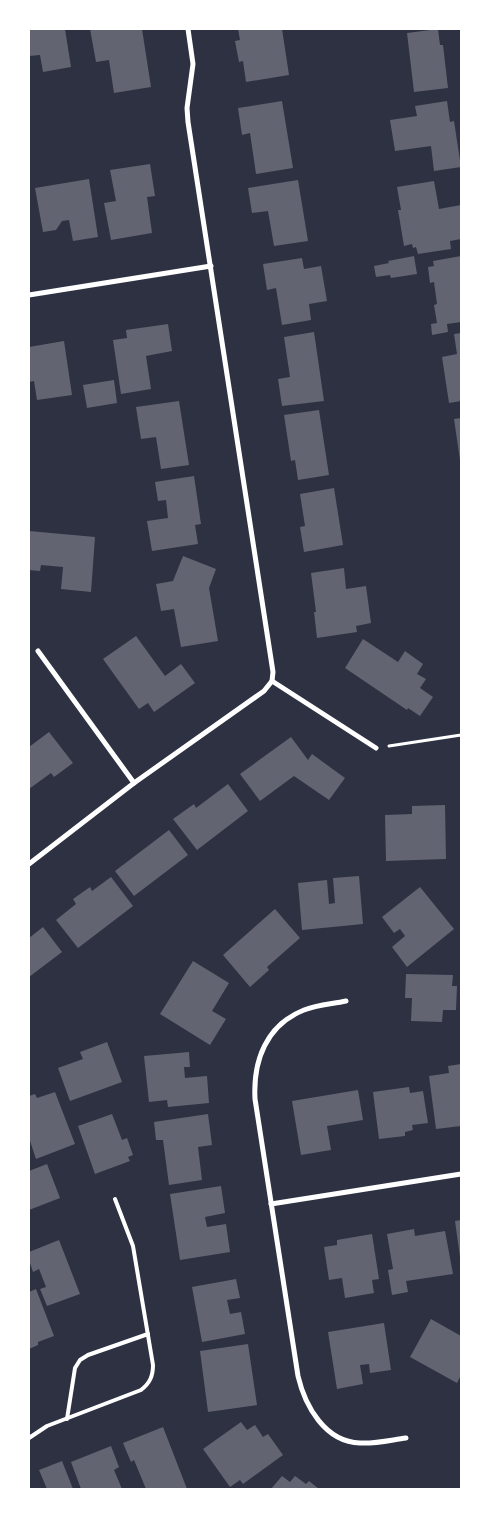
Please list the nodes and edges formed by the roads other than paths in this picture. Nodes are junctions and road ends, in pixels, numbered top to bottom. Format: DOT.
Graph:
graph roads {
  1 [pos="188,29"];
  2 [pos="211,266"];
  3 [pos="29,295"];
  4 [pos="38,651"];
  5 [pos="272,681"];
  6 [pos="376,748"];
  7 [pos="134,783"];
  8 [pos="29,864"];
  9 [pos="346,1001"];
  10 [pos="461,1174"];
  11 [pos="115,1199"];
  12 [pos="270,1204"];
  13 [pos="148,1334"];
  14 [pos="67,1419"];
  15 [pos="29,1438"];
  16 [pos="406,1438"];
  1 -- 2 [label="street"];
  2 -- 3 [label="street"];
  2 -- 5 [label="street"];
  4 -- 7 [label="street"];
  5 -- 6 [label="street"];
  5 -- 7 [label="street"];
  7 -- 8 [label="street"];
  9 -- 12 [label="street"];
  10 -- 12 [label="street"];
  11 -- 13 [label="lane"];
  12 -- 16 [label="street"];
  13 -- 14 [label="lane"];
  13 -- 14 [label="lane"];
  14 -- 15 [label="lane"];
}
